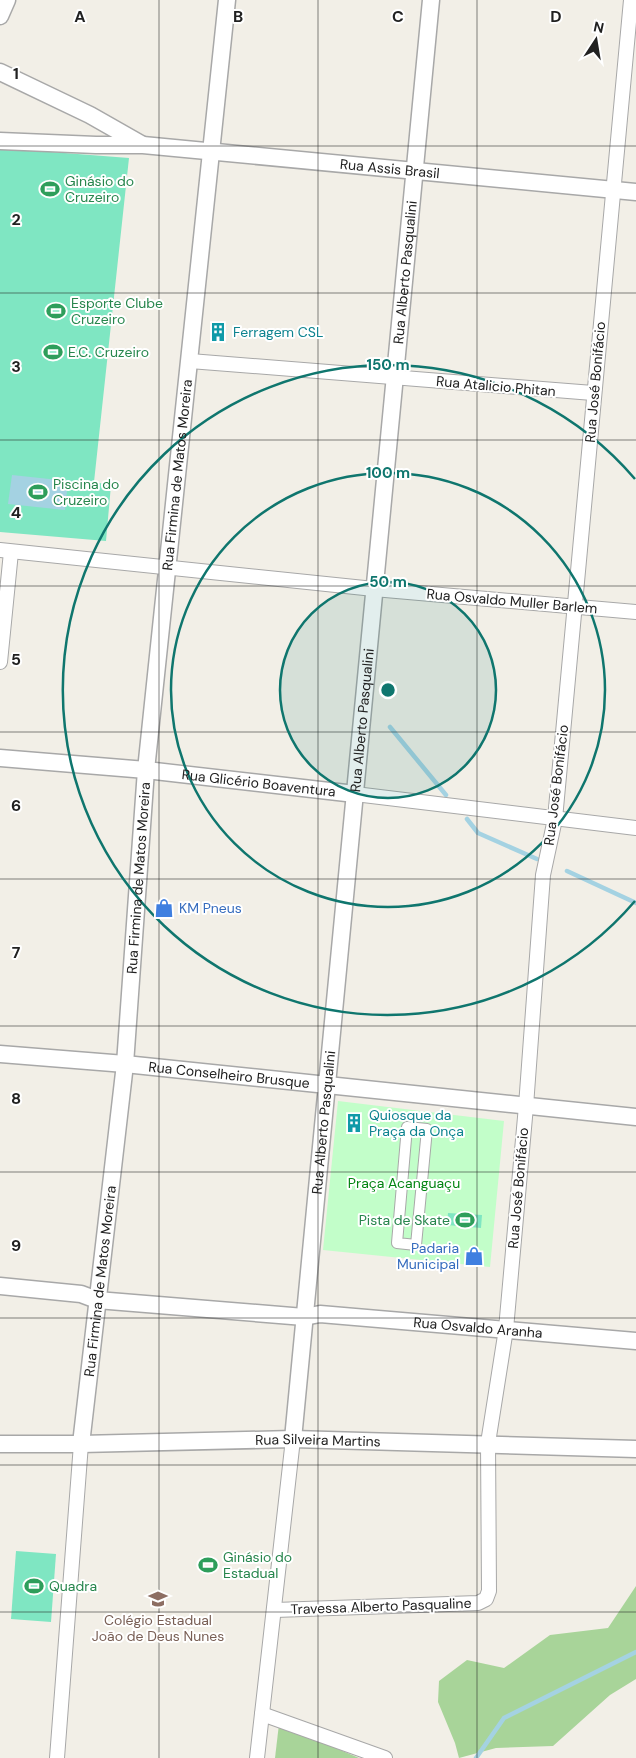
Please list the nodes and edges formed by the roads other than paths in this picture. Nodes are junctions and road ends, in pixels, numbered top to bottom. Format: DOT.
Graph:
graph roads {
  1 [pos="228,0"];
  2 [pos="431,0"];
  3 [pos="631,0"];
  4 [pos="0,72"];
  5 [pos="0,141"];
  6 [pos="143,145"];
  7 [pos="211,152"];
  8 [pos="415,172"];
  9 [pos="613,190"];
  10 [pos="636,192"];
  11 [pos="190,361"];
  12 [pos="395,378"];
  13 [pos="593,394"];
  14 [pos="5,551"];
  15 [pos="167,566"];
  16 [pos="374,589"];
  17 [pos="575,606"];
  18 [pos="636,612"];
  19 [pos="0,662"];
  20 [pos="0,758"];
  21 [pos="146,770"];
  22 [pos="355,794"];
  23 [pos="555,819"];
  24 [pos="636,828"];
  25 [pos="0,1054"];
  26 [pos="125,1064"];
  27 [pos="327,1084"];
  28 [pos="526,1106"];
  29 [pos="636,1116"];
  30 [pos="404,1165"];
  31 [pos="423,1167"];
  32 [pos="402,1188"];
  33 [pos="422,1190"];
  34 [pos="0,1286"];
  35 [pos="98,1294"];
  36 [pos="310,1312"];
  37 [pos="506,1329"];
  38 [pos="636,1341"];
  39 [pos="293,1439"];
  40 [pos="488,1443"];
  41 [pos="0,1444"];
  42 [pos="80,1444"];
  43 [pos="636,1449"];
  44 [pos="486,1599"];
  45 [pos="275,1610"];
  46 [pos="262,1714"];
  47 [pos="57,1758"];
  48 [pos="257,1758"];
  49 [pos="385,1758"];
  1 -- 7 [label="street, Rua Firmina de Matos Moreira"];
  2 -- 8 [label="street, Rua Alberto Pasqualini"];
  3 -- 9 [label="street, Rua José Bonifácio"];
  4 -- 6 [label="street, Rua Assis Brasil"];
  5 -- 6 [label="street, Rua Assis Brasil"];
  6 -- 7 [label="street, Rua Assis Brasil"];
  7 -- 8 [label="street, Rua Assis Brasil"];
  7 -- 11 [label="street, Rua Firmina de Matos Moreira"];
  8 -- 9 [label="street, Rua Assis Brasil"];
  8 -- 12 [label="street, Rua Alberto Pasqualini"];
  9 -- 10 [label="street, Rua Assis Brasil"];
  9 -- 13 [label="street, Rua José Bonifácio"];
  11 -- 12 [label="street, Rua Atalicio Phitan"];
  11 -- 15 [label="street, Rua Firmina de Matos Moreira"];
  12 -- 13 [label="street, Rua Atalicio Phitan"];
  12 -- 16 [label="street, Rua Alberto Pasqualini"];
  13 -- 17 [label="street, Rua José Bonifácio"];
  14 -- 15 [label="street, Rua Osvaldo Muller Barlem"];
  14 -- 19 [label="street"];
  15 -- 16 [label="street, Rua Osvaldo Muller Barlem"];
  15 -- 21 [label="street, Rua Firmina de Matos Moreira"];
  16 -- 17 [label="street, Rua Osvaldo Muller Barlem"];
  16 -- 22 [label="street, Rua Alberto Pasqualini"];
  17 -- 18 [label="street, Rua Osvaldo Muller Barlem"];
  17 -- 23 [label="street, Rua José Bonifácio"];
  20 -- 21 [label="street, Rua Glicério Boaventura"];
  21 -- 22 [label="street, Rua Glicério Boaventura"];
  21 -- 26 [label="street, Rua Firmina de Matos Moreira"];
  22 -- 23 [label="street, Rua Glicério Boaventura"];
  22 -- 27 [label="street, Rua Alberto Pasqualini"];
  23 -- 24 [label="street, Rua Glicério Boaventura"];
  23 -- 28 [label="street, Rua José Bonifácio"];
  25 -- 26 [label="street, Rua Conselheiro Brusque"];
  26 -- 27 [label="street, Rua Conselheiro Brusque"];
  26 -- 35 [label="street, Rua Firmina de Matos Moreira"];
  27 -- 28 [label="street, Rua Conselheiro Brusque"];
  27 -- 36 [label="street, Rua Alberto Pasqualini"];
  28 -- 29 [label="street, Rua Conselheiro Brusque"];
  28 -- 37 [label="street, Rua José Bonifácio"];
  30 -- 31 [label="street"];
  30 -- 31 [label="street"];
  30 -- 32 [label="street"];
  31 -- 33 [label="street"];
  32 -- 33 [label="street"];
  32 -- 33 [label="street"];
  34 -- 35 [label="street, Rua Osvaldo Aranha"];
  35 -- 36 [label="street, Rua Osvaldo Aranha"];
  35 -- 42 [label="street, Rua Firmina de Matos Moreira"];
  36 -- 37 [label="street, Rua Osvaldo Aranha"];
  36 -- 39 [label="street, Rua Alberto Pasqualini"];
  37 -- 38 [label="street, Rua Osvaldo Aranha"];
  37 -- 40 [label="street, Rua José Bonifácio"];
  39 -- 40 [label="street, Rua Silveira Martins"];
  39 -- 42 [label="street, Rua Silveira Martins"];
  39 -- 45 [label="street"];
  40 -- 43 [label="street, Rua Silveira Martins"];
  40 -- 44 [label="street, Rua José Bonifácio"];
  41 -- 42 [label="street, Rua Silveira Martins"];
  42 -- 47 [label="street, Rua Firmina de Matos Moreira"];
  44 -- 45 [label="street, Travessa Alberto Pasqualine"];
  45 -- 46 [label="street"];
  46 -- 48 [label="street"];
  46 -- 49 [label="street"];
}
